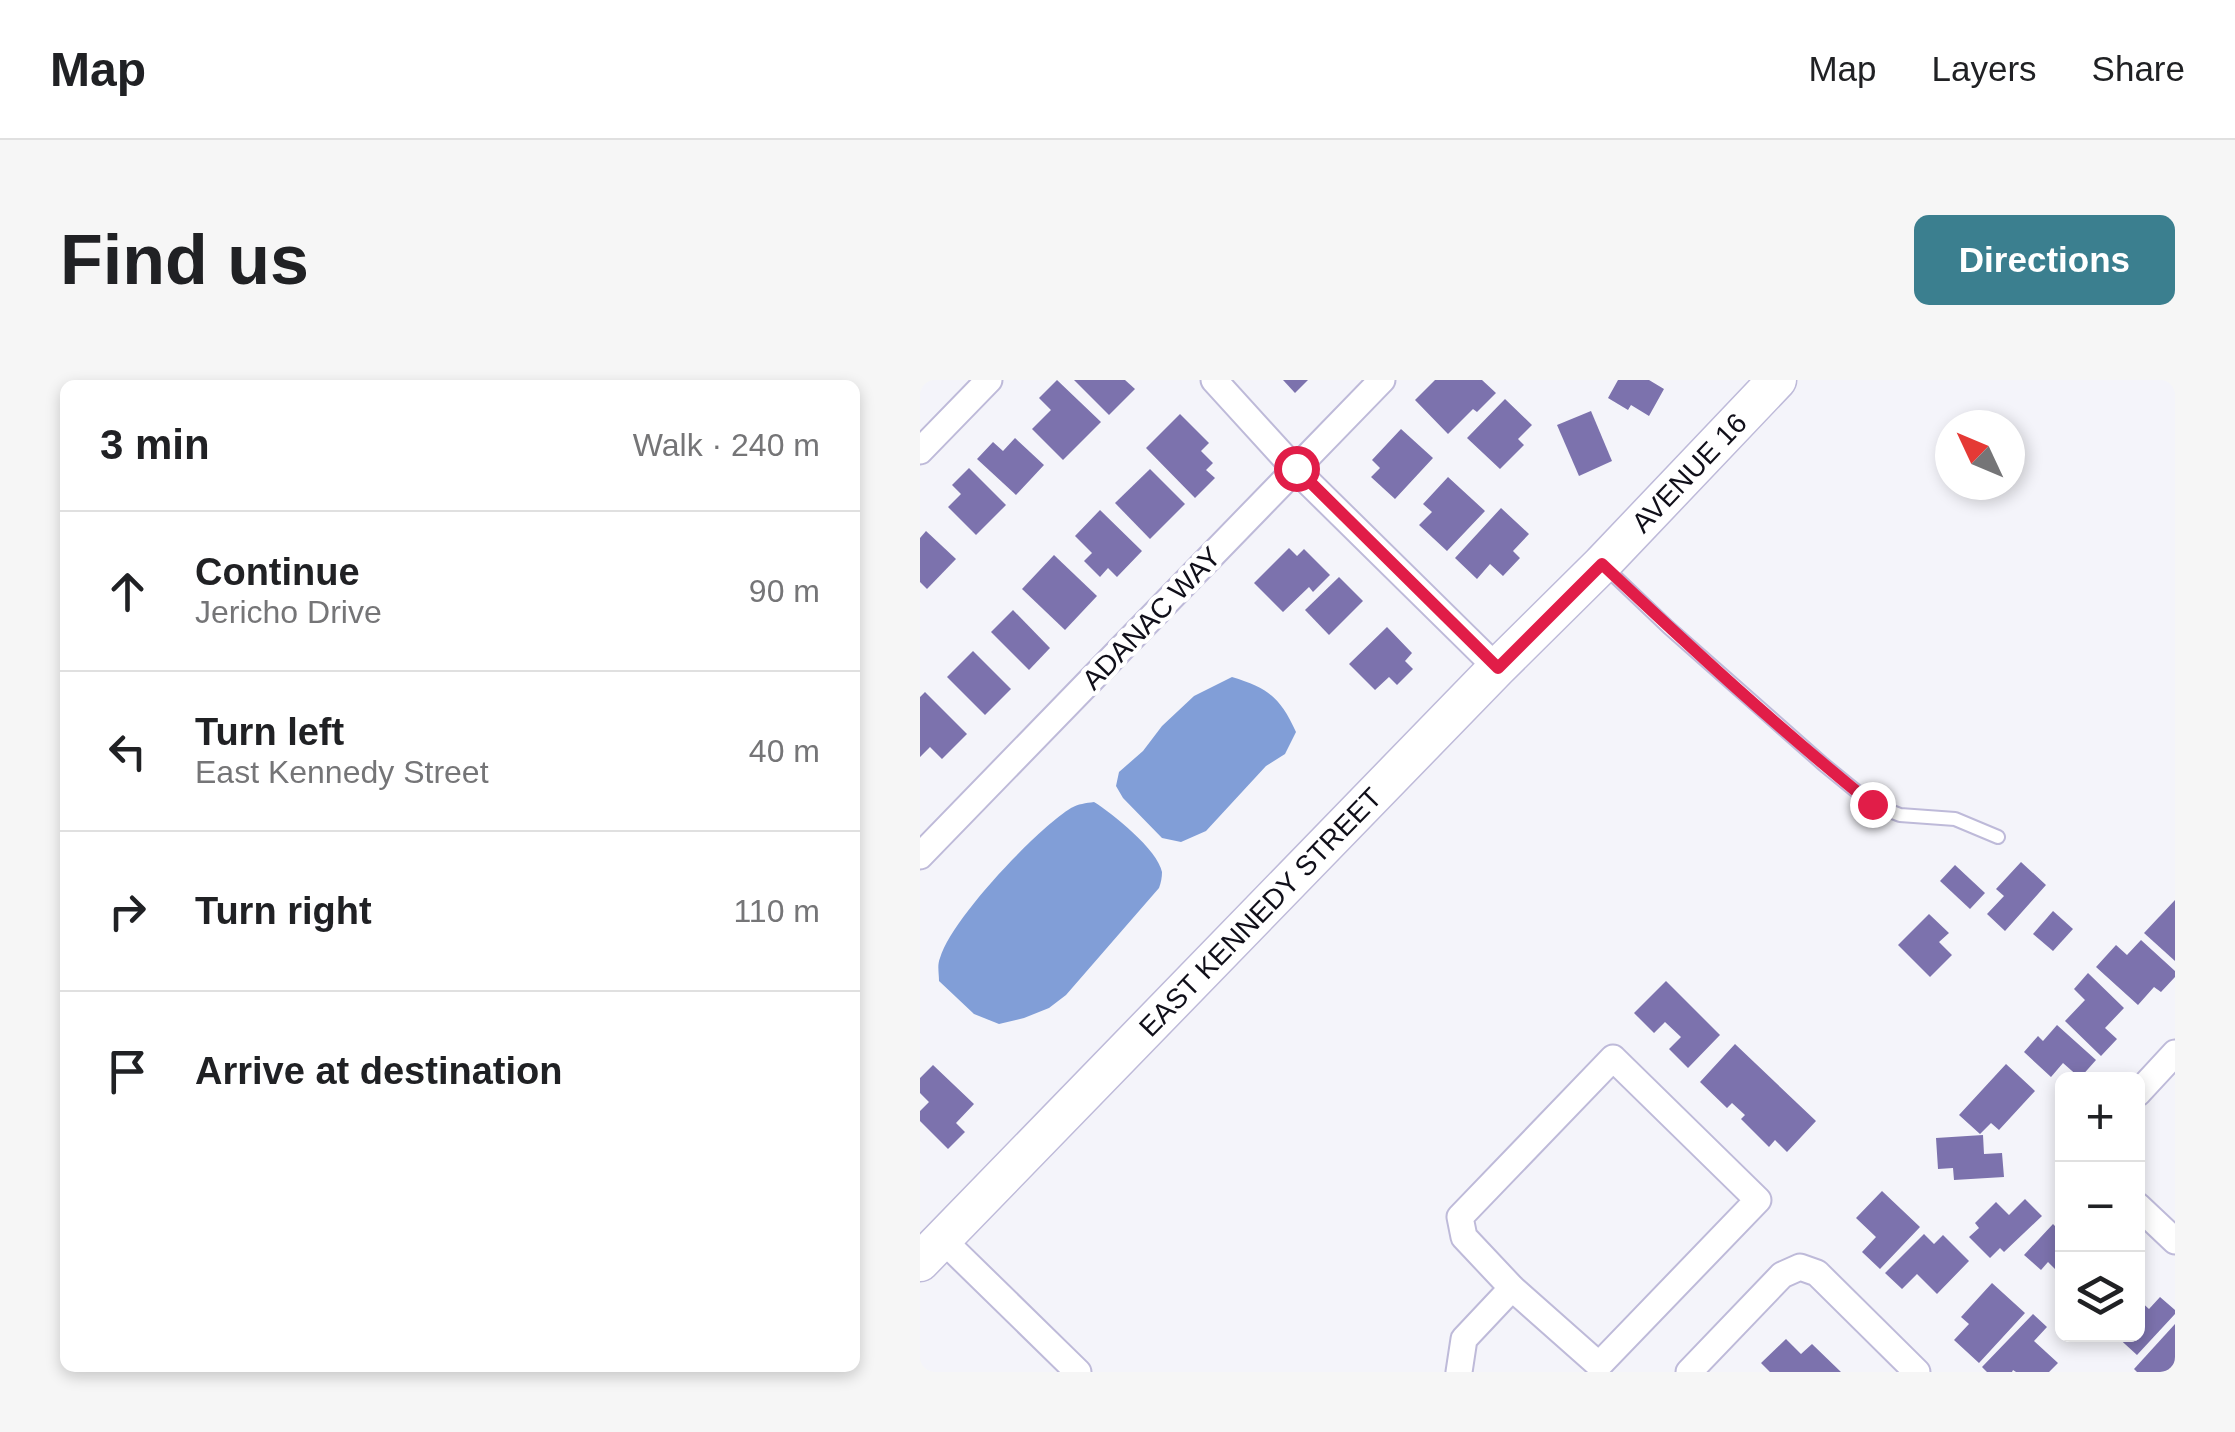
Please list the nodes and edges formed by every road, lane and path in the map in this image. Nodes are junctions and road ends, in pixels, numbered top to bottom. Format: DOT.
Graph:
graph roads {
  1 [pos="989,380"];
  2 [pos="1214,380"];
  3 [pos="1382,380"];
  4 [pos="1777,380"];
  5 [pos="920,451"];
  6 [pos="1296,468"];
  7 [pos="1602,564"];
  8 [pos="1498,668"];
  9 [pos="1998,836"];
  10 [pos="920,856"];
  11 [pos="2175,1053"];
  12 [pos="2145,1085"];
  13 [pos="2145,1213"];
  14 [pos="2175,1241"];
  15 [pos="931,1251"];
  16 [pos="1512,1288"];
  17 [pos="1078,1372"];
  18 [pos="1459,1372"];
  19 [pos="1689,1372"];
  20 [pos="1916,1372"];
  1 -- 5 [label="street"];
  2 -- 6 [label="street"];
  3 -- 6 [label="street, ADANAC WAY"];
  4 -- 7 [label="street, AVENUE 16"];
  6 -- 8 [label="street"];
  6 -- 10 [label="street, ADANAC WAY"];
  7 -- 8 [label="street, EAST KENNEDY STREET"];
  7 -- 9 [label="lane"];
  8 -- 15 [label="street, EAST KENNEDY STREET"];
  11 -- 12 [label="street"];
  13 -- 14 [label="street"];
  15 -- 17 [label="street"];
  16 -- 16 [label="street"];
  16 -- 18 [label="street"];
  19 -- 20 [label="street"];
}
